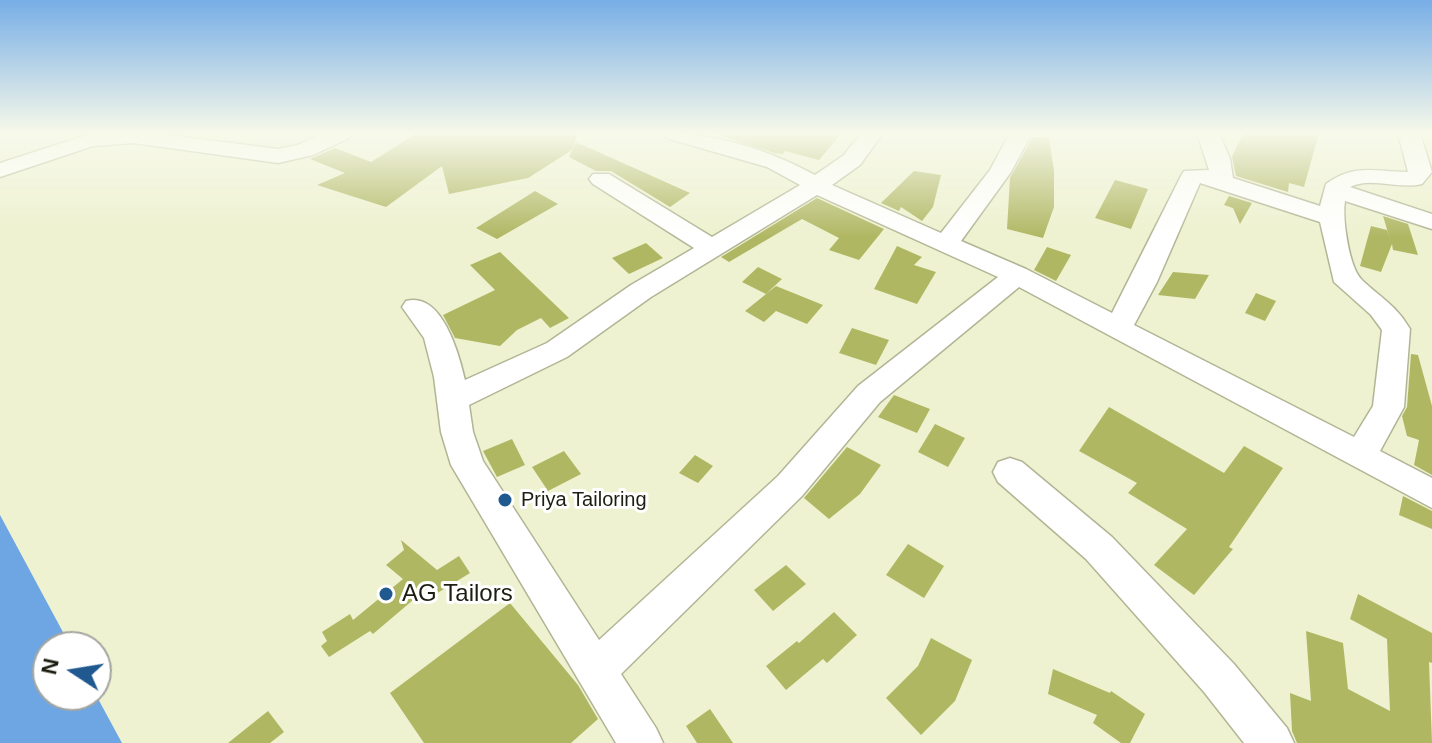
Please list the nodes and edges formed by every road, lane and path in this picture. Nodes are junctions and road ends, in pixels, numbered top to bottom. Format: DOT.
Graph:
graph roads {
  1 [pos="784,168"];
  2 [pos="841,168"];
  3 [pos="1002,168"];
  4 [pos="1220,168"];
  5 [pos="1419,168"];
  6 [pos="601,179"];
  7 [pos="1222,182"];
  8 [pos="815,186"];
  9 [pos="1334,189"];
  10 [pos="1332,218"];
  11 [pos="1432,222"];
  12 [pos="945,245"];
  13 [pos="713,249"];
  14 [pos="1017,275"];
  15 [pos="416,307"];
  16 [pos="1117,330"];
  17 [pos="451,400"];
  18 [pos="1360,456"];
  19 [pos="1010,472"];
  20 [pos="1432,494"];
  21 [pos="595,671"];
  22 [pos="641,743"];
  23 [pos="1272,743"];
  1 -- 8 [label="street"];
  2 -- 8 [label="street"];
  3 -- 12 [label="street"];
  4 -- 7 [label="street"];
  5 -- 9 [label="street"];
  6 -- 13 [label="street"];
  7 -- 10 [label="street"];
  7 -- 16 [label="street"];
  8 -- 12 [label="street"];
  8 -- 13 [label="street"];
  9 -- 10 [label="street"];
  9 -- 11 [label="street"];
  10 -- 18 [label="street"];
  12 -- 14 [label="street"];
  13 -- 17 [label="street"];
  14 -- 16 [label="street"];
  14 -- 21 [label="street"];
  15 -- 17 [label="street"];
  16 -- 18 [label="street"];
  17 -- 21 [label="street"];
  18 -- 20 [label="street"];
  19 -- 23 [label="street"];
  21 -- 22 [label="street"];
}
